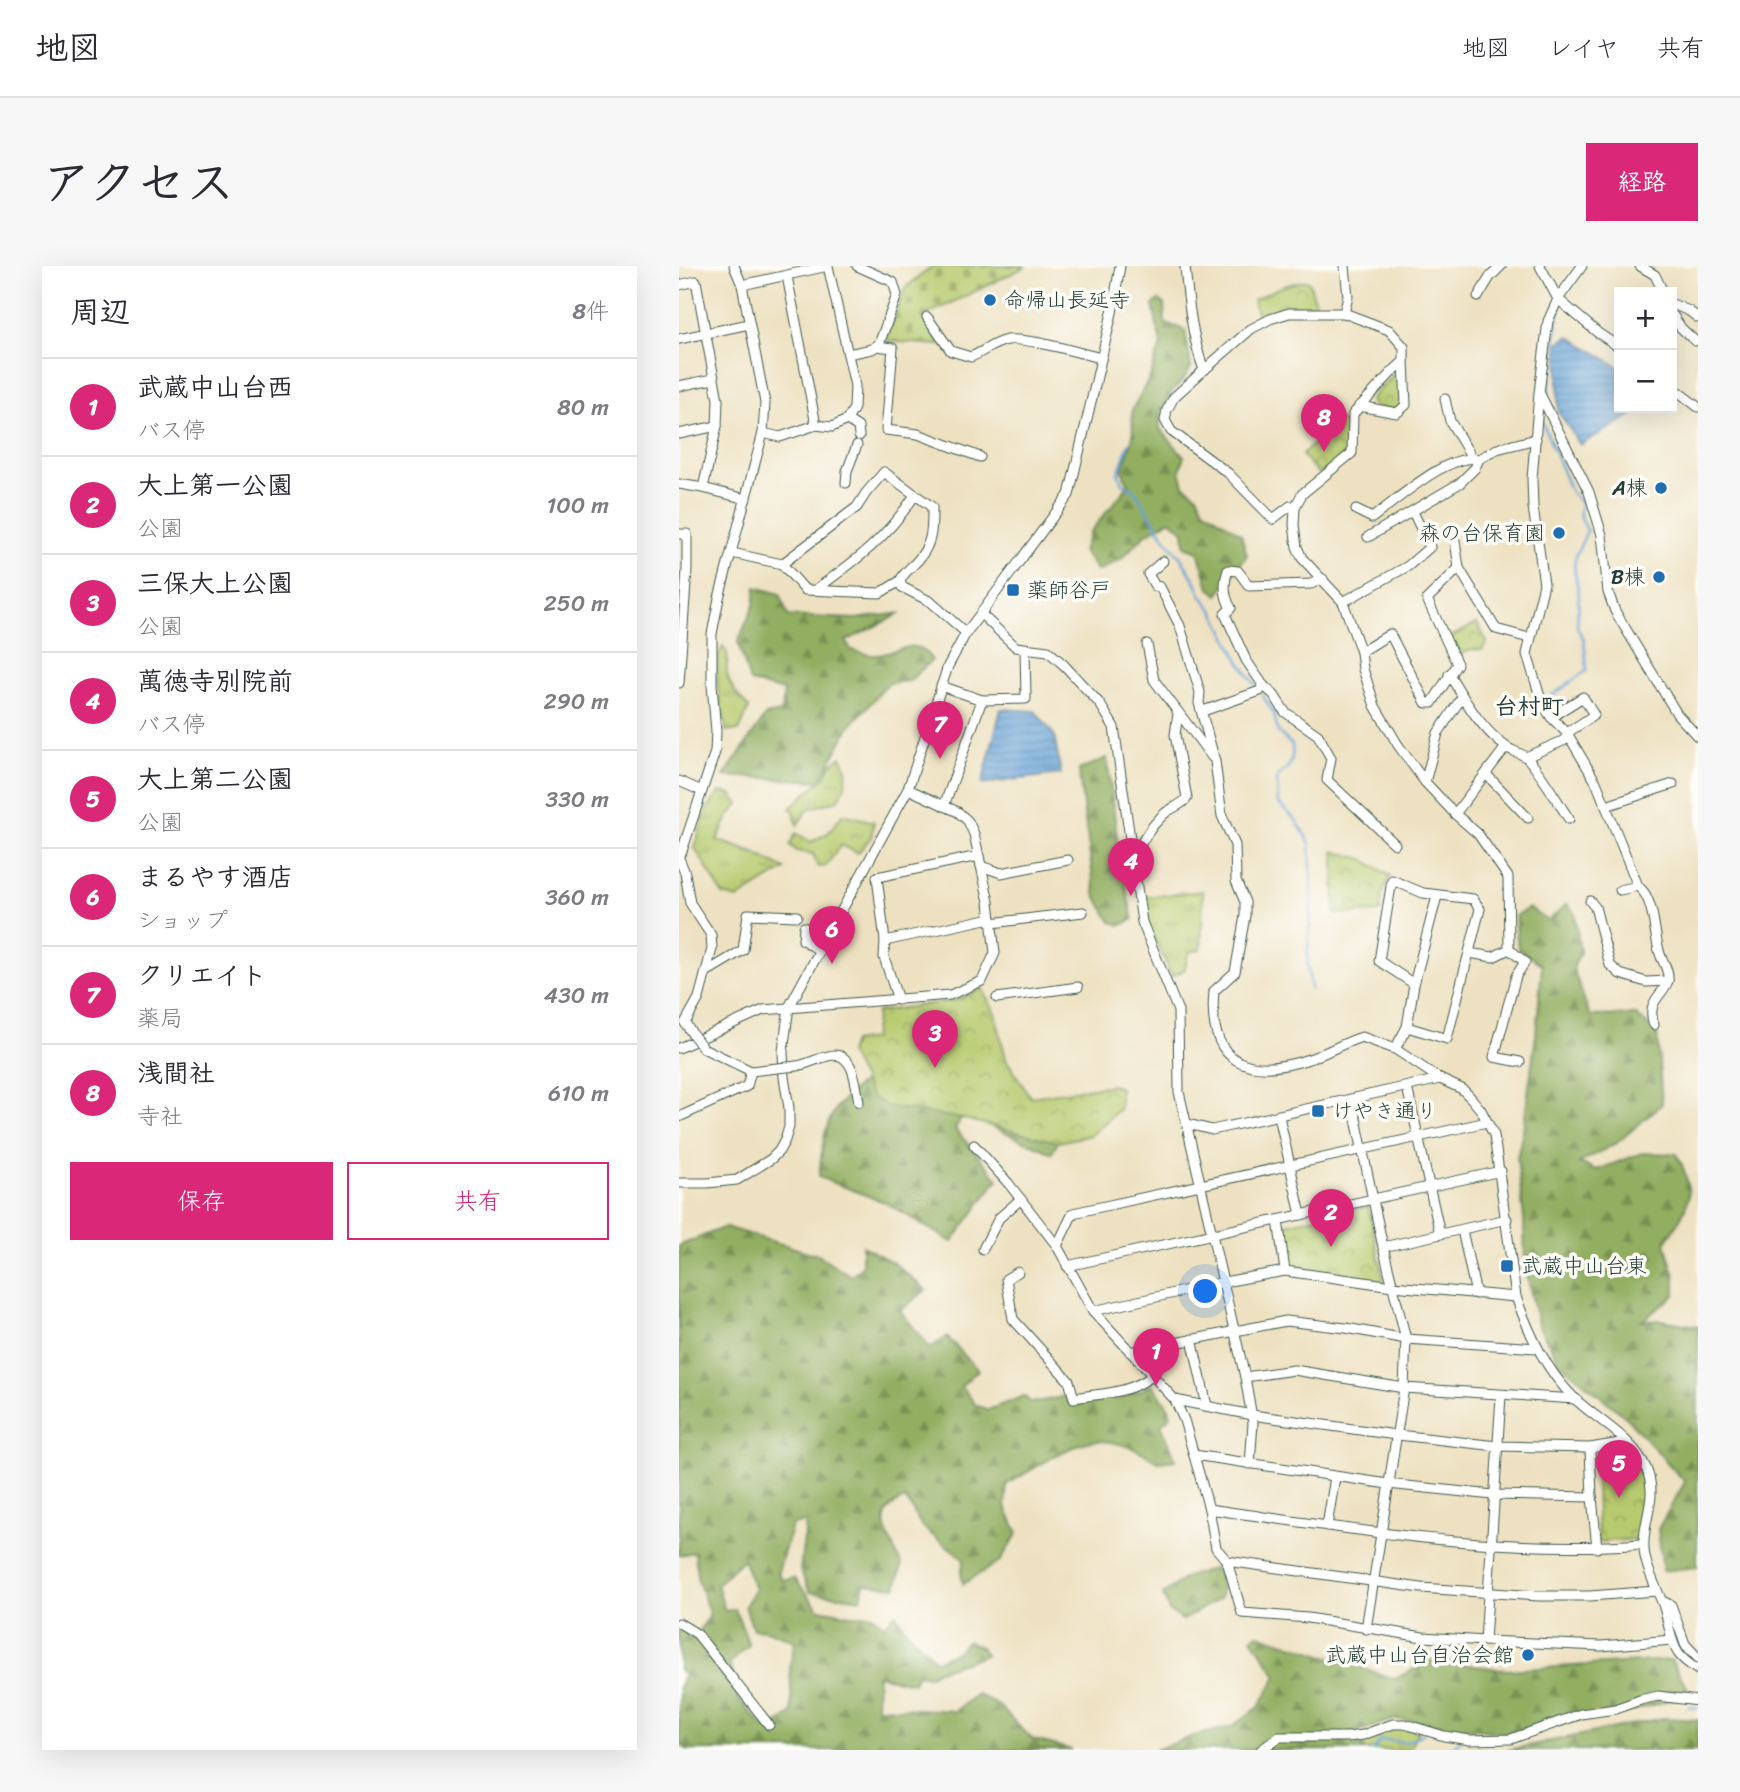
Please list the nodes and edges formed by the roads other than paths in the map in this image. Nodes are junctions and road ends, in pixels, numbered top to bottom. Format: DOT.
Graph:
graph roads {
  1 [pos="734,266"];
  2 [pos="829,266"];
  3 [pos="857,266"];
  4 [pos="1120,266"];
  5 [pos="1185,266"];
  6 [pos="1345,266"];
  7 [pos="1501,266"];
  8 [pos="1539,266"];
  9 [pos="1582,266"];
  10 [pos="1640,266"];
  11 [pos="801,269"];
  12 [pos="787,276"];
  13 [pos="679,285"];
  14 [pos="742,285"];
  15 [pos="1660,287"];
  16 [pos="1478,297"];
  17 [pos="1558,299"];
  18 [pos="1677,306"];
  19 [pos="1344,313"];
  20 [pos="927,317"];
  21 [pos="1698,318"];
  22 [pos="1677,322"];
  23 [pos="749,324"];
  24 [pos="705,334"];
  25 [pos="679,339"];
  26 [pos="1695,341"];
  27 [pos="1614,344"];
  28 [pos="876,346"];
  29 [pos="848,354"];
  30 [pos="1101,358"];
  31 [pos="1405,361"];
  32 [pos="1204,370"];
  33 [pos="713,379"];
  34 [pos="679,386"];
  35 [pos="1677,391"];
  36 [pos="1539,393"];
  37 [pos="1445,399"];
  38 [pos="1359,406"];
  39 [pos="1698,407"];
  40 [pos="847,419"];
  41 [pos="816,425"];
  42 [pos="717,426"];
  43 [pos="763,433"];
  44 [pos="679,434"];
  45 [pos="1536,439"];
  46 [pos="980,457"];
  47 [pos="1475,458"];
  48 [pos="679,484"];
  49 [pos="846,484"];
  50 [pos="703,488"];
  51 [pos="915,495"];
  52 [pos="745,499"];
  53 [pos="1295,507"];
  54 [pos="1356,510"];
  55 [pos="1413,512"];
  56 [pos="679,534"];
  57 [pos="1368,537"];
  58 [pos="1455,541"];
  59 [pos="731,553"];
  60 [pos="1163,561"];
  61 [pos="782,564"];
  62 [pos="1459,568"];
  63 [pos="1323,579"];
  64 [pos="899,581"];
  65 [pos="815,590"];
  66 [pos="1343,603"];
  67 [pos="982,615"];
  68 [pos="966,634"];
  69 [pos="1529,638"];
  70 [pos="1147,644"];
  71 [pos="1025,649"];
  72 [pos="1361,652"];
  73 [pos="1449,674"];
  74 [pos="679,683"];
  75 [pos="1263,685"];
  76 [pos="941,686"];
  77 [pos="1462,697"];
  78 [pos="982,700"];
  79 [pos="1203,711"];
  80 [pos="1178,713"];
  81 [pos="1551,717"];
  82 [pos="1567,733"];
  83 [pos="1697,736"];
  84 [pos="1506,747"];
  85 [pos="1698,748"];
  86 [pos="1526,757"];
  87 [pos="1215,761"];
  88 [pos="1486,774"];
  89 [pos="679,781"];
  90 [pos="1425,782"];
  91 [pos="1673,784"];
  92 [pos="908,789"];
  93 [pos="702,791"];
  94 [pos="944,806"];
  95 [pos="1606,806"];
  96 [pos="1455,814"];
  97 [pos="1528,818"];
  98 [pos="1569,819"];
  99 [pos="1395,844"];
  100 [pos="679,856"];
  101 [pos="1068,860"];
  102 [pos="980,861"];
  103 [pos="1132,862"];
  104 [pos="1638,886"];
  105 [pos="1620,890"];
  106 [pos="1437,896"];
  107 [pos="1590,901"];
  108 [pos="1083,912"];
  109 [pos="797,916"];
  110 [pos="992,921"];
  111 [pos="804,927"];
  112 [pos="885,941"];
  113 [pos="1509,949"];
  114 [pos="820,951"];
  115 [pos="1469,953"];
  116 [pos="708,971"];
  117 [pos="1668,981"];
  118 [pos="1413,984"];
  119 [pos="1078,987"];
  120 [pos="997,998"];
  121 [pos="898,1000"];
  122 [pos="789,1007"];
  123 [pos="1654,1025"];
  124 [pos="1407,1027"];
  125 [pos="679,1048"];
  126 [pos="1395,1049"];
  127 [pos="1520,1062"];
  128 [pos="751,1070"];
  129 [pos="1440,1079"];
  130 [pos="1407,1087"];
  131 [pos="1352,1100"];
  132 [pos="859,1102"];
  133 [pos="1279,1116"];
  134 [pos="679,1117"];
  135 [pos="1487,1122"];
  136 [pos="1188,1124"];
  137 [pos="1418,1138"];
  138 [pos="974,1145"];
  139 [pos="1363,1150"];
  140 [pos="1291,1166"];
  141 [pos="1501,1171"];
  142 [pos="679,1183"];
  143 [pos="1430,1185"];
  144 [pos="1202,1186"];
  145 [pos="1372,1198"];
  146 [pos="1021,1199"];
  147 [pos="1301,1215"];
  148 [pos="1507,1219"];
  149 [pos="1278,1220"];
  150 [pos="1462,1230"];
  151 [pos="1212,1234"];
  152 [pos="1440,1234"];
  153 [pos="1056,1246"];
  154 [pos="1383,1247"];
  155 [pos="983,1249"];
  156 [pos="1067,1266"];
  157 [pos="1285,1271"];
  158 [pos="1018,1272"];
  159 [pos="1224,1282"];
  160 [pos="1394,1286"];
  161 [pos="1476,1294"];
  162 [pos="1516,1297"];
  163 [pos="1093,1311"];
  164 [pos="1233,1331"];
  165 [pos="1192,1339"];
  166 [pos="1406,1339"];
  167 [pos="1536,1348"];
  168 [pos="1131,1352"];
  169 [pos="1152,1376"];
  170 [pos="1245,1377"];
  171 [pos="1403,1388"];
  172 [pos="1500,1396"];
  173 [pos="1576,1399"];
  174 [pos="1175,1400"];
  175 [pos="1207,1406"];
  176 [pos="1252,1415"];
  177 [pos="1395,1435"];
  178 [pos="1626,1442"];
  179 [pos="1497,1446"];
  180 [pos="1590,1448"];
  181 [pos="1193,1455"];
  182 [pos="1251,1464"];
  183 [pos="1335,1477"];
  184 [pos="1388,1484"];
  185 [pos="1493,1495"];
  186 [pos="1592,1497"];
  187 [pos="1209,1509"];
  188 [pos="1327,1526"];
  189 [pos="1381,1534"];
  190 [pos="1490,1542"];
  191 [pos="1643,1544"];
  192 [pos="1597,1548"];
  193 [pos="1227,1561"];
  194 [pos="1373,1582"];
  195 [pos="1655,1591"];
  196 [pos="1487,1592"];
  197 [pos="1662,1601"];
  198 [pos="679,1623"];
  199 [pos="1366,1629"];
  200 [pos="1672,1640"];
  201 [pos="1485,1642"];
  202 [pos="1698,1657"];
  203 [pos="1698,1670"];
  204 [pos="1698,1701"];
  205 [pos="769,1726"];
  206 [pos="1261,1750"];
  1 -- 14 [label="street"];
  2 -- 11 [label="street"];
  2 -- 29 [label="street"];
  3 -- 28 [label="street"];
  4 -- 30 [label="street"];
  5 -- 32 [label="street"];
  6 -- 19 [label="street"];
  7 -- 16 [label="street"];
  8 -- 17 [label="street"];
  9 -- 17 [label="street"];
  10 -- 15 [label="street"];
  11 -- 12 [label="street"];
  12 -- 14 [label="street"];
  12 -- 41 [label="street"];
  13 -- 24 [label="street"];
  14 -- 23 [label="street"];
  17 -- 27 [label="street"];
  17 -- 36 [label="street"];
  18 -- 21 [label="street"];
  19 -- 31 [label="street"];
  19 -- 32 [label="street"];
  20 -- 30 [label="street"];
  22 -- 26 [label="street"];
  23 -- 24 [label="street"];
  23 -- 43 [label="street"];
  24 -- 25 [label="street"];
  24 -- 33 [label="street"];
  28 -- 29 [label="street"];
  28 -- 46 [label="street"];
  29 -- 40 [label="street"];
  30 -- 67 [label="street"];
  31 -- 38 [label="street"];
  31 -- 38 [label="street"];
  32 -- 53 [label="street"];
  33 -- 34 [label="street"];
  33 -- 42 [label="street"];
  35 -- 39 [label="street"];
  36 -- 45 [label="street"];
  36 -- 83 [label="street"];
  37 -- 47 [label="street"];
  38 -- 53 [label="street"];
  40 -- 41 [label="street"];
  40 -- 49 [label="street"];
  41 -- 43 [label="street"];
  42 -- 44 [label="street"];
  42 -- 50 [label="street"];
  43 -- 52 [label="street"];
  45 -- 47 [label="street"];
  45 -- 69 [label="street"];
  47 -- 54 [label="street"];
  47 -- 55 [label="street"];
  48 -- 50 [label="street"];
  50 -- 52 [label="street"];
  51 -- 61 [label="street"];
  51 -- 64 [label="street"];
  51 -- 65 [label="street"];
  52 -- 59 [label="street"];
  53 -- 63 [label="street"];
  55 -- 57 [label="street"];
  55 -- 66 [label="street"];
  56 -- 74 [label="street"];
  58 -- 62 [label="street"];
  59 -- 61 [label="street"];
  59 -- 93 [label="street"];
  60 -- 79 [label="street"];
  61 -- 65 [label="street"];
  62 -- 69 [label="street"];
  62 -- 73 [label="street"];
  63 -- 66 [label="street"];
  63 -- 75 [label="street"];
  64 -- 65 [label="street"];
  64 -- 68 [label="street"];
  66 -- 72 [label="street"];
  67 -- 68 [label="street"];
  67 -- 71 [label="street"];
  68 -- 76 [label="street"];
  69 -- 81 [label="street"];
  70 -- 80 [label="street"];
  71 -- 78 [label="street"];
  71 -- 103 [label="street"];
  72 -- 73 [label="street"];
  72 -- 90 [label="street"];
  73 -- 77 [label="street"];
  75 -- 79 [label="street"];
  75 -- 99 [label="street"];
  76 -- 78 [label="street"];
  76 -- 92 [label="street"];
  77 -- 84 [label="street"];
  77 -- 90 [label="street"];
  78 -- 94 [label="street"];
  79 -- 87 [label="street"];
  80 -- 87 [label="street"];
  80 -- 103 [label="street"];
  81 -- 82 [label="street"];
  81 -- 82 [label="street"];
  82 -- 86 [label="street"];
  82 -- 95 [label="street"];
  83 -- 85 [label="street"];
  84 -- 86 [label="street"];
  84 -- 88 [label="street"];
  86 -- 98 [label="street"];
  87 -- 126 [label="street"];
  88 -- 96 [label="street"];
  88 -- 97 [label="street"];
  89 -- 93 [label="street"];
  90 -- 96 [label="street"];
  91 -- 95 [label="street"];
  92 -- 94 [label="street"];
  92 -- 114 [label="street"];
  93 -- 100 [label="street"];
  94 -- 102 [label="street"];
  95 -- 104 [label="street"];
  96 -- 113 [label="street"];
  100 -- 116 [label="street"];
  101 -- 102 [label="street"];
  102 -- 110 [label="street"];
  102 -- 112 [label="street"];
  103 -- 136 [label="street"];
  104 -- 105 [label="street"];
  104 -- 117 [label="street"];
  106 -- 115 [label="street"];
  106 -- 118 [label="street"];
  106 -- 118 [label="street"];
  107 -- 117 [label="street"];
  108 -- 110 [label="street"];
  109 -- 116 [label="street"];
  110 -- 112 [label="street"];
  110 -- 121 [label="street"];
  111 -- 114 [label="street"];
  112 -- 121 [label="street"];
  113 -- 115 [label="street"];
  113 -- 127 [label="street"];
  114 -- 122 [label="street"];
  115 -- 124 [label="street"];
  116 -- 128 [label="street, bridge"];
  117 -- 123 [label="street"];
  118 -- 124 [label="street"];
  119 -- 120 [label="street"];
  121 -- 122 [label="street"];
  122 -- 125 [label="street"];
  122 -- 142 [label="street"];
  124 -- 126 [label="street"];
  126 -- 129 [label="street"];
  128 -- 132 [label="street, bridge"];
  128 -- 134 [label="street"];
  129 -- 130 [label="street"];
  129 -- 135 [label="street"];
  130 -- 131 [label="street"];
  130 -- 137 [label="street"];
  131 -- 133 [label="street"];
  131 -- 139 [label="street"];
  133 -- 136 [label="street"];
  133 -- 140 [label="street"];
  135 -- 137 [label="street"];
  135 -- 141 [label="street"];
  136 -- 144 [label="street"];
  137 -- 139 [label="street"];
  137 -- 143 [label="street"];
  138 -- 146 [label="street"];
  139 -- 140 [label="street"];
  139 -- 145 [label="street"];
  140 -- 144 [label="street"];
  140 -- 147 [label="street"];
  141 -- 143 [label="street"];
  141 -- 148 [label="street"];
  143 -- 145 [label="street"];
  143 -- 152 [label="street"];
  144 -- 151 [label="street"];
  144 -- 153 [label="street"];
  145 -- 147 [label="street"];
  145 -- 154 [label="street"];
  146 -- 153 [label="street"];
  146 -- 155 [label="street"];
  147 -- 149 [label="street"];
  148 -- 150 [label="street"];
  148 -- 162 [label="street"];
  149 -- 151 [label="street"];
  149 -- 157 [label="street"];
  150 -- 152 [label="street"];
  150 -- 161 [label="street"];
  151 -- 156 [label="street"];
  151 -- 159 [label="street"];
  152 -- 154 [label="street"];
  153 -- 156 [label="street"];
  154 -- 160 [label="street"];
  156 -- 163 [label="street"];
  157 -- 159 [label="street"];
  157 -- 160 [label="street"];
  158 -- 169 [label="street"];
  159 -- 163 [label="street"];
  159 -- 164 [label="street"];
  160 -- 161 [label="street"];
  160 -- 166 [label="street"];
  161 -- 162 [label="street"];
  162 -- 167 [label="street"];
  163 -- 168 [label="street"];
  164 -- 165 [label="street"];
  164 -- 166 [label="street"];
  164 -- 170 [label="street"];
  165 -- 168 [label="street"];
  165 -- 175 [label="street"];
  166 -- 167 [label="street"];
  166 -- 171 [label="street"];
  167 -- 173 [label="street"];
  168 -- 169 [label="street"];
  169 -- 174 [label="street"];
  170 -- 171 [label="street"];
  170 -- 176 [label="street"];
  171 -- 172 [label="street"];
  171 -- 177 [label="street"];
  172 -- 173 [label="street"];
  172 -- 179 [label="street"];
  173 -- 178 [label="street"];
  174 -- 175 [label="street"];
  174 -- 181 [label="street"];
  175 -- 176 [label="street"];
  176 -- 177 [label="street"];
  176 -- 182 [label="street"];
  177 -- 179 [label="street"];
  177 -- 184 [label="street"];
  178 -- 180 [label="street"];
  178 -- 191 [label="street"];
  179 -- 180 [label="street"];
  179 -- 185 [label="street"];
  180 -- 186 [label="street"];
  181 -- 182 [label="street"];
  181 -- 187 [label="street"];
  182 -- 183 [label="street"];
  183 -- 184 [label="street"];
  183 -- 188 [label="street"];
  184 -- 185 [label="street"];
  184 -- 189 [label="street"];
  185 -- 186 [label="street"];
  185 -- 190 [label="street"];
  186 -- 192 [label="street"];
  187 -- 188 [label="street"];
  187 -- 193 [label="street"];
  188 -- 189 [label="street"];
  189 -- 190 [label="street"];
  189 -- 194 [label="street"];
  190 -- 192 [label="street"];
  190 -- 196 [label="street"];
  191 -- 192 [label="street"];
  191 -- 195 [label="street"];
  193 -- 194 [label="street"];
  193 -- 199 [label="street"];
  194 -- 196 [label="street"];
  194 -- 199 [label="street"];
  195 -- 196 [label="street"];
  195 -- 197 [label="street"];
  196 -- 201 [label="street"];
  197 -- 200 [label="street"];
  197 -- 202 [label="street"];
  198 -- 205 [label="street"];
  199 -- 201 [label="street"];
  200 -- 201 [label="street"];
  200 -- 203 [label="street"];
  204 -- 206 [label="street"];
}
